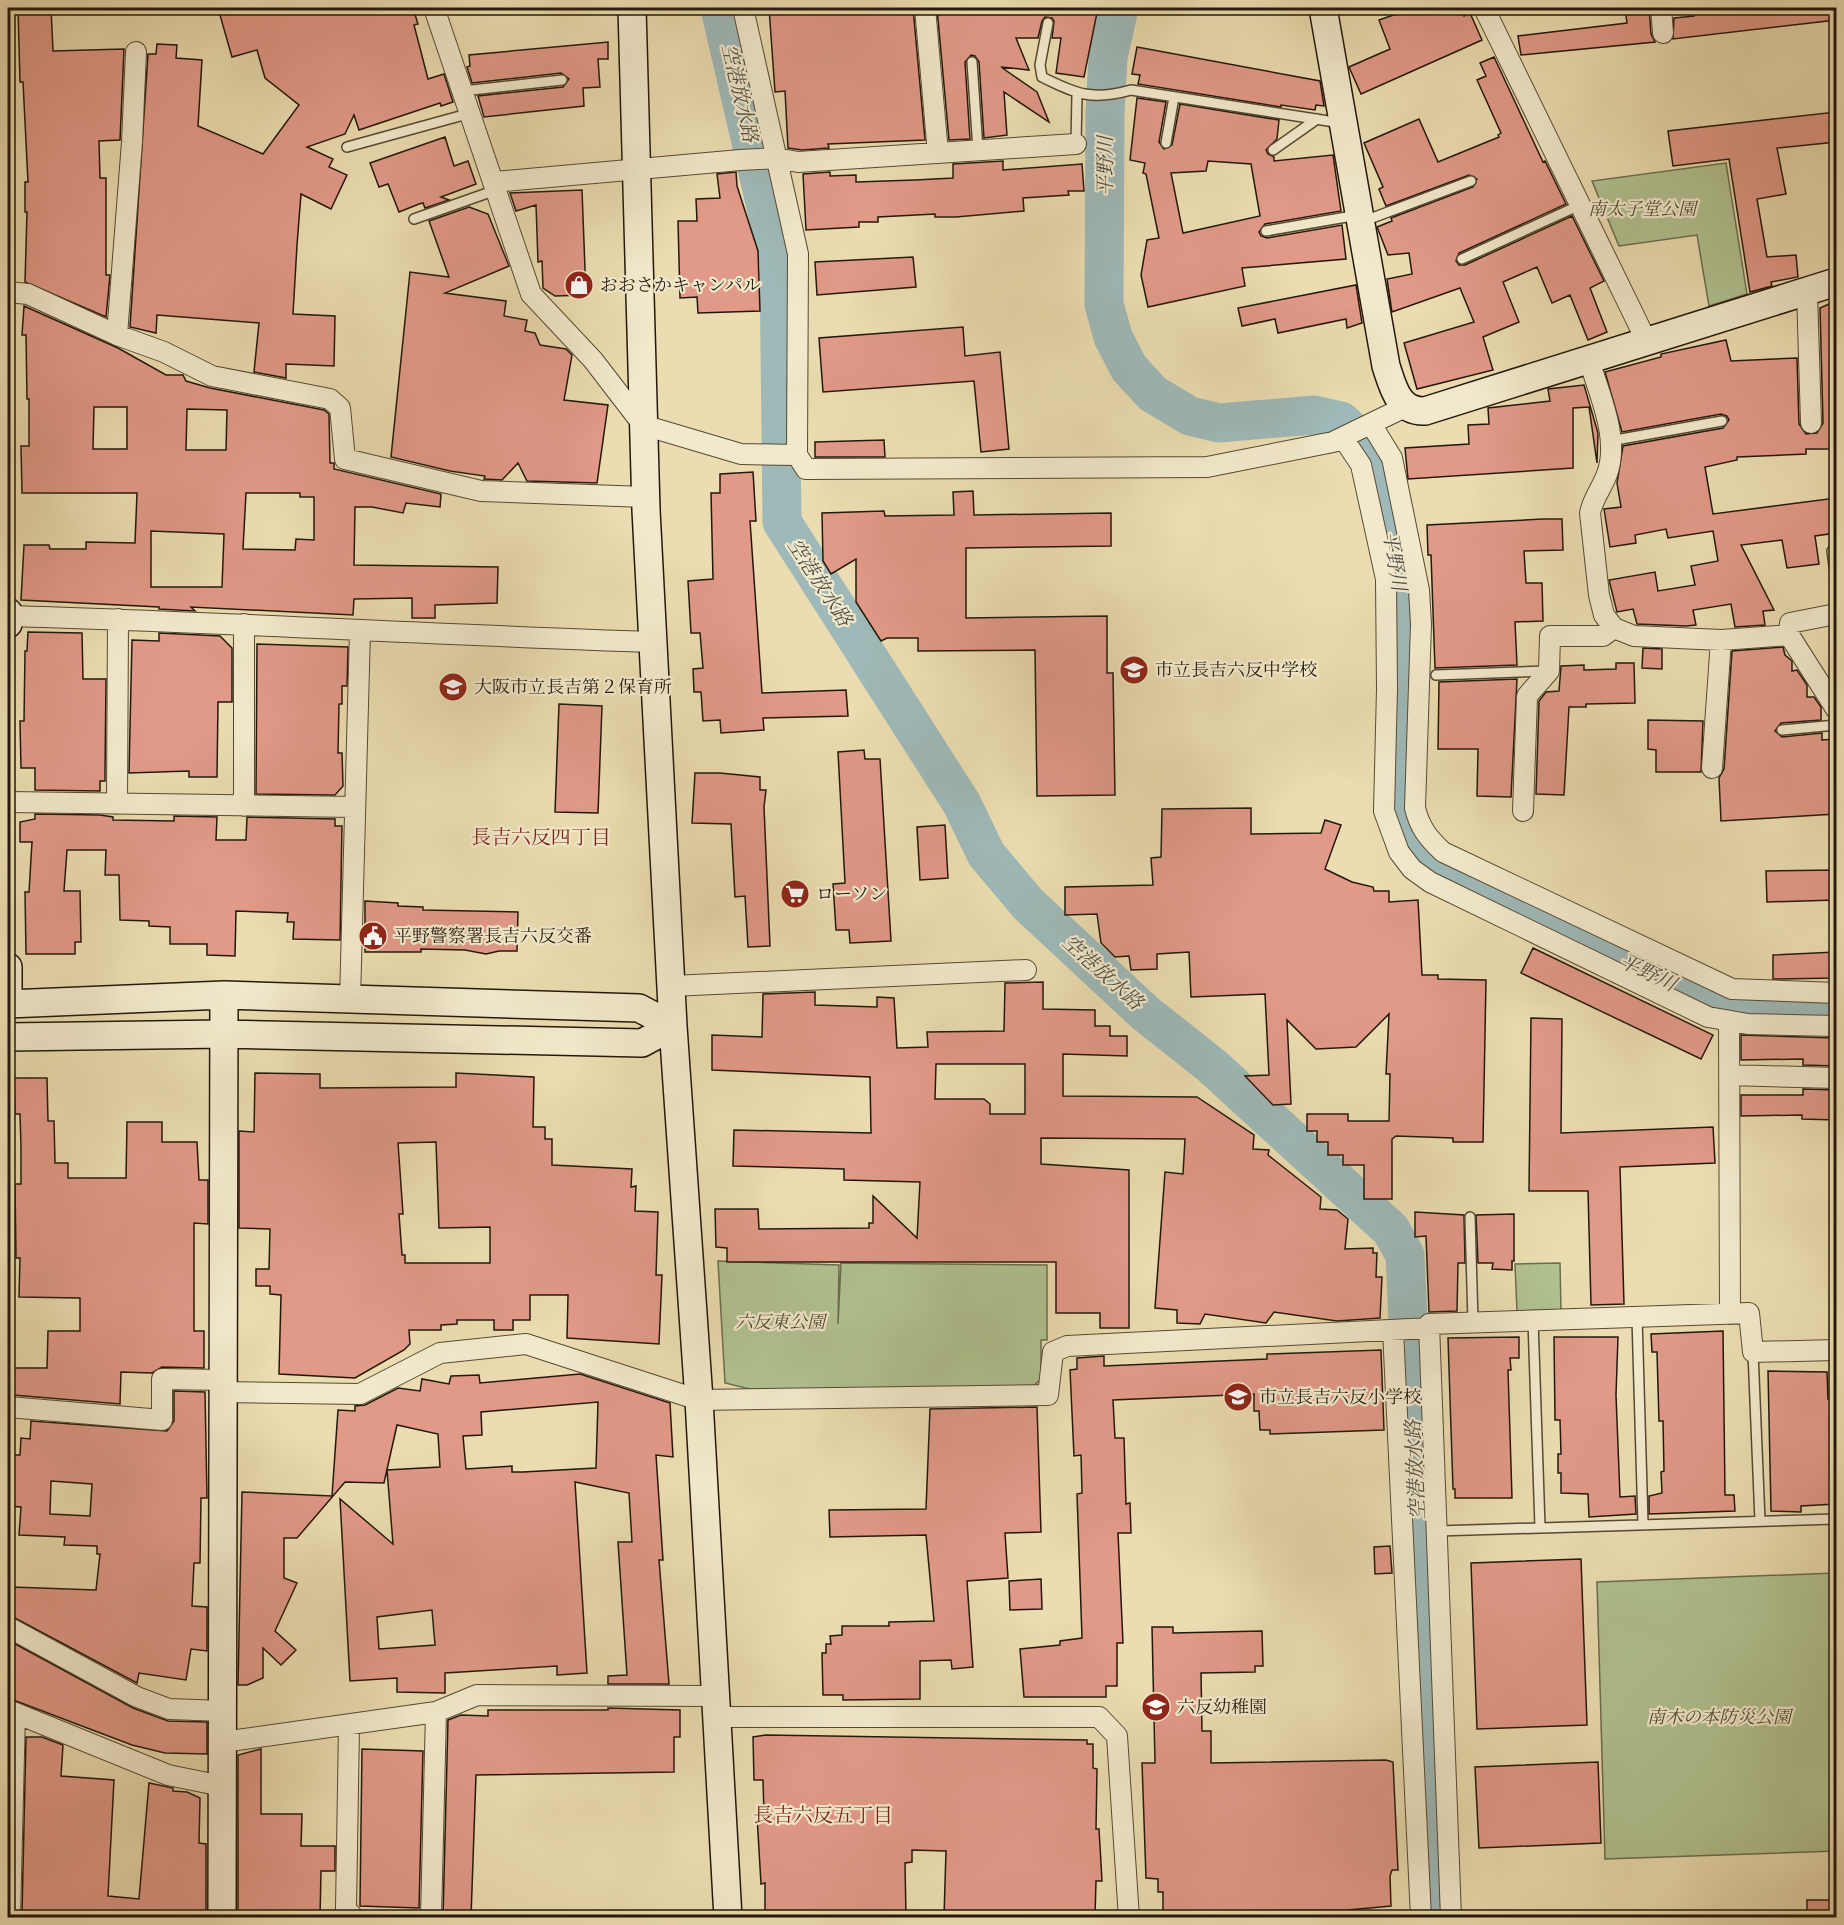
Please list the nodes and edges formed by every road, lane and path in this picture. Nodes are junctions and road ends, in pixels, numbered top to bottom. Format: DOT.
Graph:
graph roads {
  1 [pos="434,8"];
  2 [pos="632,8"];
  3 [pos="743,8"];
  4 [pos="926,8"];
  5 [pos="1323,8"];
  6 [pos="1484,8"];
  7 [pos="1661,8"];
  8 [pos="1048,22"];
  9 [pos="1663,33"];
  10 [pos="136,52"];
  11 [pos="972,62"];
  12 [pos="562,80"];
  13 [pos="463,91"];
  14 [pos="1077,94"];
  15 [pos="1174,97"];
  16 [pos="471,112"];
  17 [pos="1330,121"];
  18 [pos="1166,143"];
  19 [pos="1076,144"];
  20 [pos="347,147"];
  21 [pos="978,150"];
  22 [pos="1273,150"];
  23 [pos="938,153"];
  24 [pos="776,158"];
  25 [pos="636,170"];
  26 [pos="1471,181"];
  27 [pos="495,186"];
  28 [pos="1580,205"];
  29 [pos="414,219"];
  30 [pos="1360,219"];
  31 [pos="1266,231"];
  32 [pos="1462,260"];
  33 [pos="1836,282"];
  34 [pos="1808,291"];
  35 [pos="8,292"];
  36 [pos="117,335"];
  37 [pos="1647,342"];
  38 [pos="1589,360"];
  39 [pos="1405,407"];
  40 [pos="1722,421"];
  41 [pos="1811,423"];
  42 [pos="1371,424"];
  43 [pos="643,425"];
  44 [pos="1342,438"];
  45 [pos="1610,441"];
  46 [pos="797,455"];
  47 [pos="645,497"];
  48 [pos="1832,551"];
  49 [pos="1836,579"];
  50 [pos="8,614"];
  51 [pos="1836,614"];
  52 [pos="118,619"];
  53 [pos="8,624"];
  54 [pos="244,624"];
  55 [pos="1614,628"];
  56 [pos="360,631"];
  57 [pos="1789,634"];
  58 [pos="1721,640"];
  59 [pos="653,642"];
  60 [pos="1549,671"];
  61 [pos="1436,675"];
  62 [pos="1836,709"];
  63 [pos="1836,725"];
  64 [pos="1782,730"];
  65 [pos="1712,768"];
  66 [pos="8,802"];
  67 [pos="117,804"];
  68 [pos="244,806"];
  69 [pos="354,807"];
  70 [pos="1523,811"];
  71 [pos="8,967"];
  72 [pos="1026,970"];
  73 [pos="671,986"];
  74 [pos="1836,993"];
  75 [pos="224,995"];
  76 [pos="350,1000"];
  77 [pos="8,1004"];
  78 [pos="1729,1022"];
  79 [pos="673,1026"];
  80 [pos="1836,1026"];
  81 [pos="224,1034"];
  82 [pos="8,1037"];
  83 [pos="1729,1075"];
  84 [pos="1836,1078"];
  85 [pos="1470,1217"];
  86 [pos="1730,1314"];
  87 [pos="1637,1317"];
  88 [pos="1533,1320"];
  89 [pos="1473,1322"];
  90 [pos="1430,1328"];
  91 [pos="1393,1330"];
  92 [pos="1836,1350"];
  93 [pos="1753,1352"];
  94 [pos="223,1386"];
  95 [pos="699,1400"];
  96 [pos="8,1407"];
  97 [pos="1836,1519"];
  98 [pos="1760,1521"];
  99 [pos="1642,1524"];
  100 [pos="1540,1527"];
  101 [pos="1437,1531"];
  102 [pos="8,1627"];
  103 [pos="716,1707"];
  104 [pos="223,1711"];
  105 [pos="11,1712"];
  106 [pos="436,1712"];
  107 [pos="349,1726"];
  108 [pos="223,1742"];
  109 [pos="222,1786"];
  110 [pos="9,1892"];
  111 [pos="10,1917"];
  112 [pos="222,1917"];
  113 [pos="354,1917"];
  114 [pos="431,1917"];
  115 [pos="728,1917"];
  116 [pos="1129,1917"];
  117 [pos="1421,1917"];
  118 [pos="1451,1917"];
  1 -- 13 [label="street"];
  2 -- 25 [label="street"];
  3 -- 24 [label="street"];
  4 -- 23 [label="street"];
  5 -- 17 [label="street"];
  6 -- 28 [label="street"];
  7 -- 9 [label="street"];
  8 -- 14 [label="lane"];
  10 -- 36 [label="street"];
  11 -- 21 [label="lane"];
  12 -- 13 [label="lane"];
  13 -- 16 [label="street"];
  14 -- 15 [label="lane"];
  14 -- 19 [label="lane"];
  15 -- 17 [label="lane"];
  15 -- 18 [label="lane"];
  16 -- 20 [label="lane"];
  16 -- 27 [label="street"];
  17 -- 22 [label="lane"];
  17 -- 30 [label="street"];
  19 -- 21 [label="street"];
  21 -- 23 [label="street"];
  23 -- 24 [label="street"];
  24 -- 25 [label="street"];
  24 -- 46 [label="street"];
  25 -- 27 [label="street"];
  25 -- 43 [label="street"];
  26 -- 30 [label="lane"];
  27 -- 29 [label="lane"];
  27 -- 43 [label="street"];
  28 -- 32 [label="lane"];
  28 -- 37 [label="street"];
  30 -- 31 [label="lane"];
  30 -- 39 [label="street"];
  33 -- 34 [label="street"];
  34 -- 37 [label="street"];
  34 -- 41 [label="street"];
  35 -- 36 [label="street"];
  36 -- 47 [label="street"];
  37 -- 38 [label="street"];
  38 -- 39 [label="street"];
  38 -- 45 [label="street"];
  39 -- 42 [label="street"];
  40 -- 45 [label="lane"];
  42 -- 44 [label="street"];
  42 -- 74 [label="street"];
  43 -- 46 [label="street"];
  43 -- 47 [label="street"];
  44 -- 46 [label="street"];
  44 -- 78 [label="street"];
  45 -- 55 [label="street"];
  47 -- 59 [label="street"];
  48 -- 49 [label="lane"];
  50 -- 52 [label="street"];
  50 -- 53 [label="street"];
  51 -- 57 [label="street"];
  52 -- 54 [label="street"];
  52 -- 67 [label="street"];
  54 -- 56 [label="street"];
  54 -- 68 [label="street"];
  55 -- 58 [label="street"];
  55 -- 60 [label="street"];
  56 -- 59 [label="street"];
  56 -- 69 [label="street"];
  57 -- 58 [label="street"];
  57 -- 62 [label="street"];
  58 -- 65 [label="street"];
  59 -- 73 [label="street"];
  60 -- 61 [label="lane"];
  60 -- 70 [label="street"];
  63 -- 64 [label="lane"];
  66 -- 67 [label="street"];
  67 -- 68 [label="street"];
  68 -- 69 [label="street"];
  69 -- 76 [label="street"];
  71 -- 77 [label="street"];
  72 -- 73 [label="street"];
  73 -- 79 [label="street"];
  75 -- 76 [label="street"];
  75 -- 77 [label="street"];
  75 -- 81 [label="street"];
  76 -- 79 [label="street"];
  78 -- 80 [label="street"];
  78 -- 83 [label="street"];
  79 -- 81 [label="street"];
  79 -- 95 [label="street"];
  81 -- 82 [label="street"];
  81 -- 94 [label="street"];
  83 -- 84 [label="street"];
  83 -- 86 [label="street"];
  85 -- 89 [label="lane"];
  86 -- 87 [label="street"];
  86 -- 93 [label="street"];
  87 -- 88 [label="street"];
  87 -- 99 [label="lane"];
  88 -- 89 [label="street"];
  88 -- 100 [label="lane"];
  89 -- 90 [label="street"];
  90 -- 91 [label="street"];
  90 -- 101 [label="street"];
  91 -- 95 [label="street"];
  91 -- 117 [label="street"];
  92 -- 93 [label="street"];
  93 -- 98 [label="lane"];
  94 -- 95 [label="street"];
  94 -- 96 [label="street"];
  94 -- 104 [label="street"];
  95 -- 103 [label="street"];
  97 -- 98 [label="lane"];
  98 -- 99 [label="lane"];
  99 -- 100 [label="lane"];
  100 -- 101 [label="lane"];
  101 -- 118 [label="street"];
  102 -- 104 [label="street"];
  103 -- 106 [label="street"];
  103 -- 115 [label="street"];
  103 -- 116 [label="street"];
  104 -- 108 [label="street"];
  105 -- 109 [label="street"];
  105 -- 110 [label="street"];
  106 -- 107 [label="street"];
  106 -- 114 [label="street"];
  107 -- 108 [label="street"];
  107 -- 113 [label="street"];
  108 -- 109 [label="street"];
  109 -- 112 [label="street"];
  110 -- 111 [label="street"];
}
